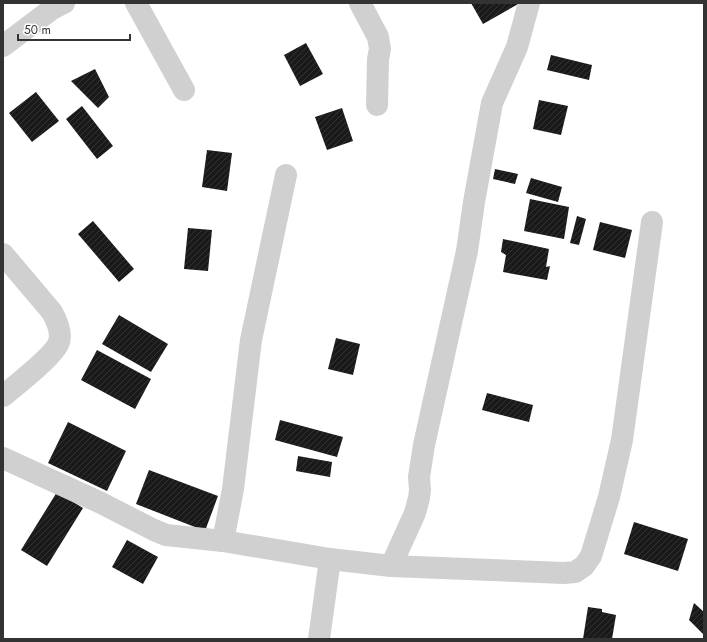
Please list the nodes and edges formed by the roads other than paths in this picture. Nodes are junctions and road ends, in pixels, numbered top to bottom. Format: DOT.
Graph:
graph roads {
  1 [pos="64,3"];
  2 [pos="136,3"];
  3 [pos="360,3"];
  4 [pos="529,3"];
  5 [pos="3,46"];
  6 [pos="184,90"];
  7 [pos="377,105"];
  8 [pos="286,175"];
  9 [pos="652,222"];
  10 [pos="3,254"];
  11 [pos="3,396"];
  12 [pos="3,458"];
  13 [pos="223,542"];
  14 [pos="330,559"];
  15 [pos="391,566"];
  16 [pos="319,639"];
  1 -- 5 [label="street"];
  2 -- 6 [label="street"];
  3 -- 7 [label="street"];
  4 -- 15 [label="street"];
  8 -- 13 [label="street"];
  9 -- 15 [label="street"];
  10 -- 11 [label="street"];
  12 -- 13 [label="street"];
  13 -- 14 [label="street"];
  14 -- 15 [label="street"];
  14 -- 16 [label="street"];
}
